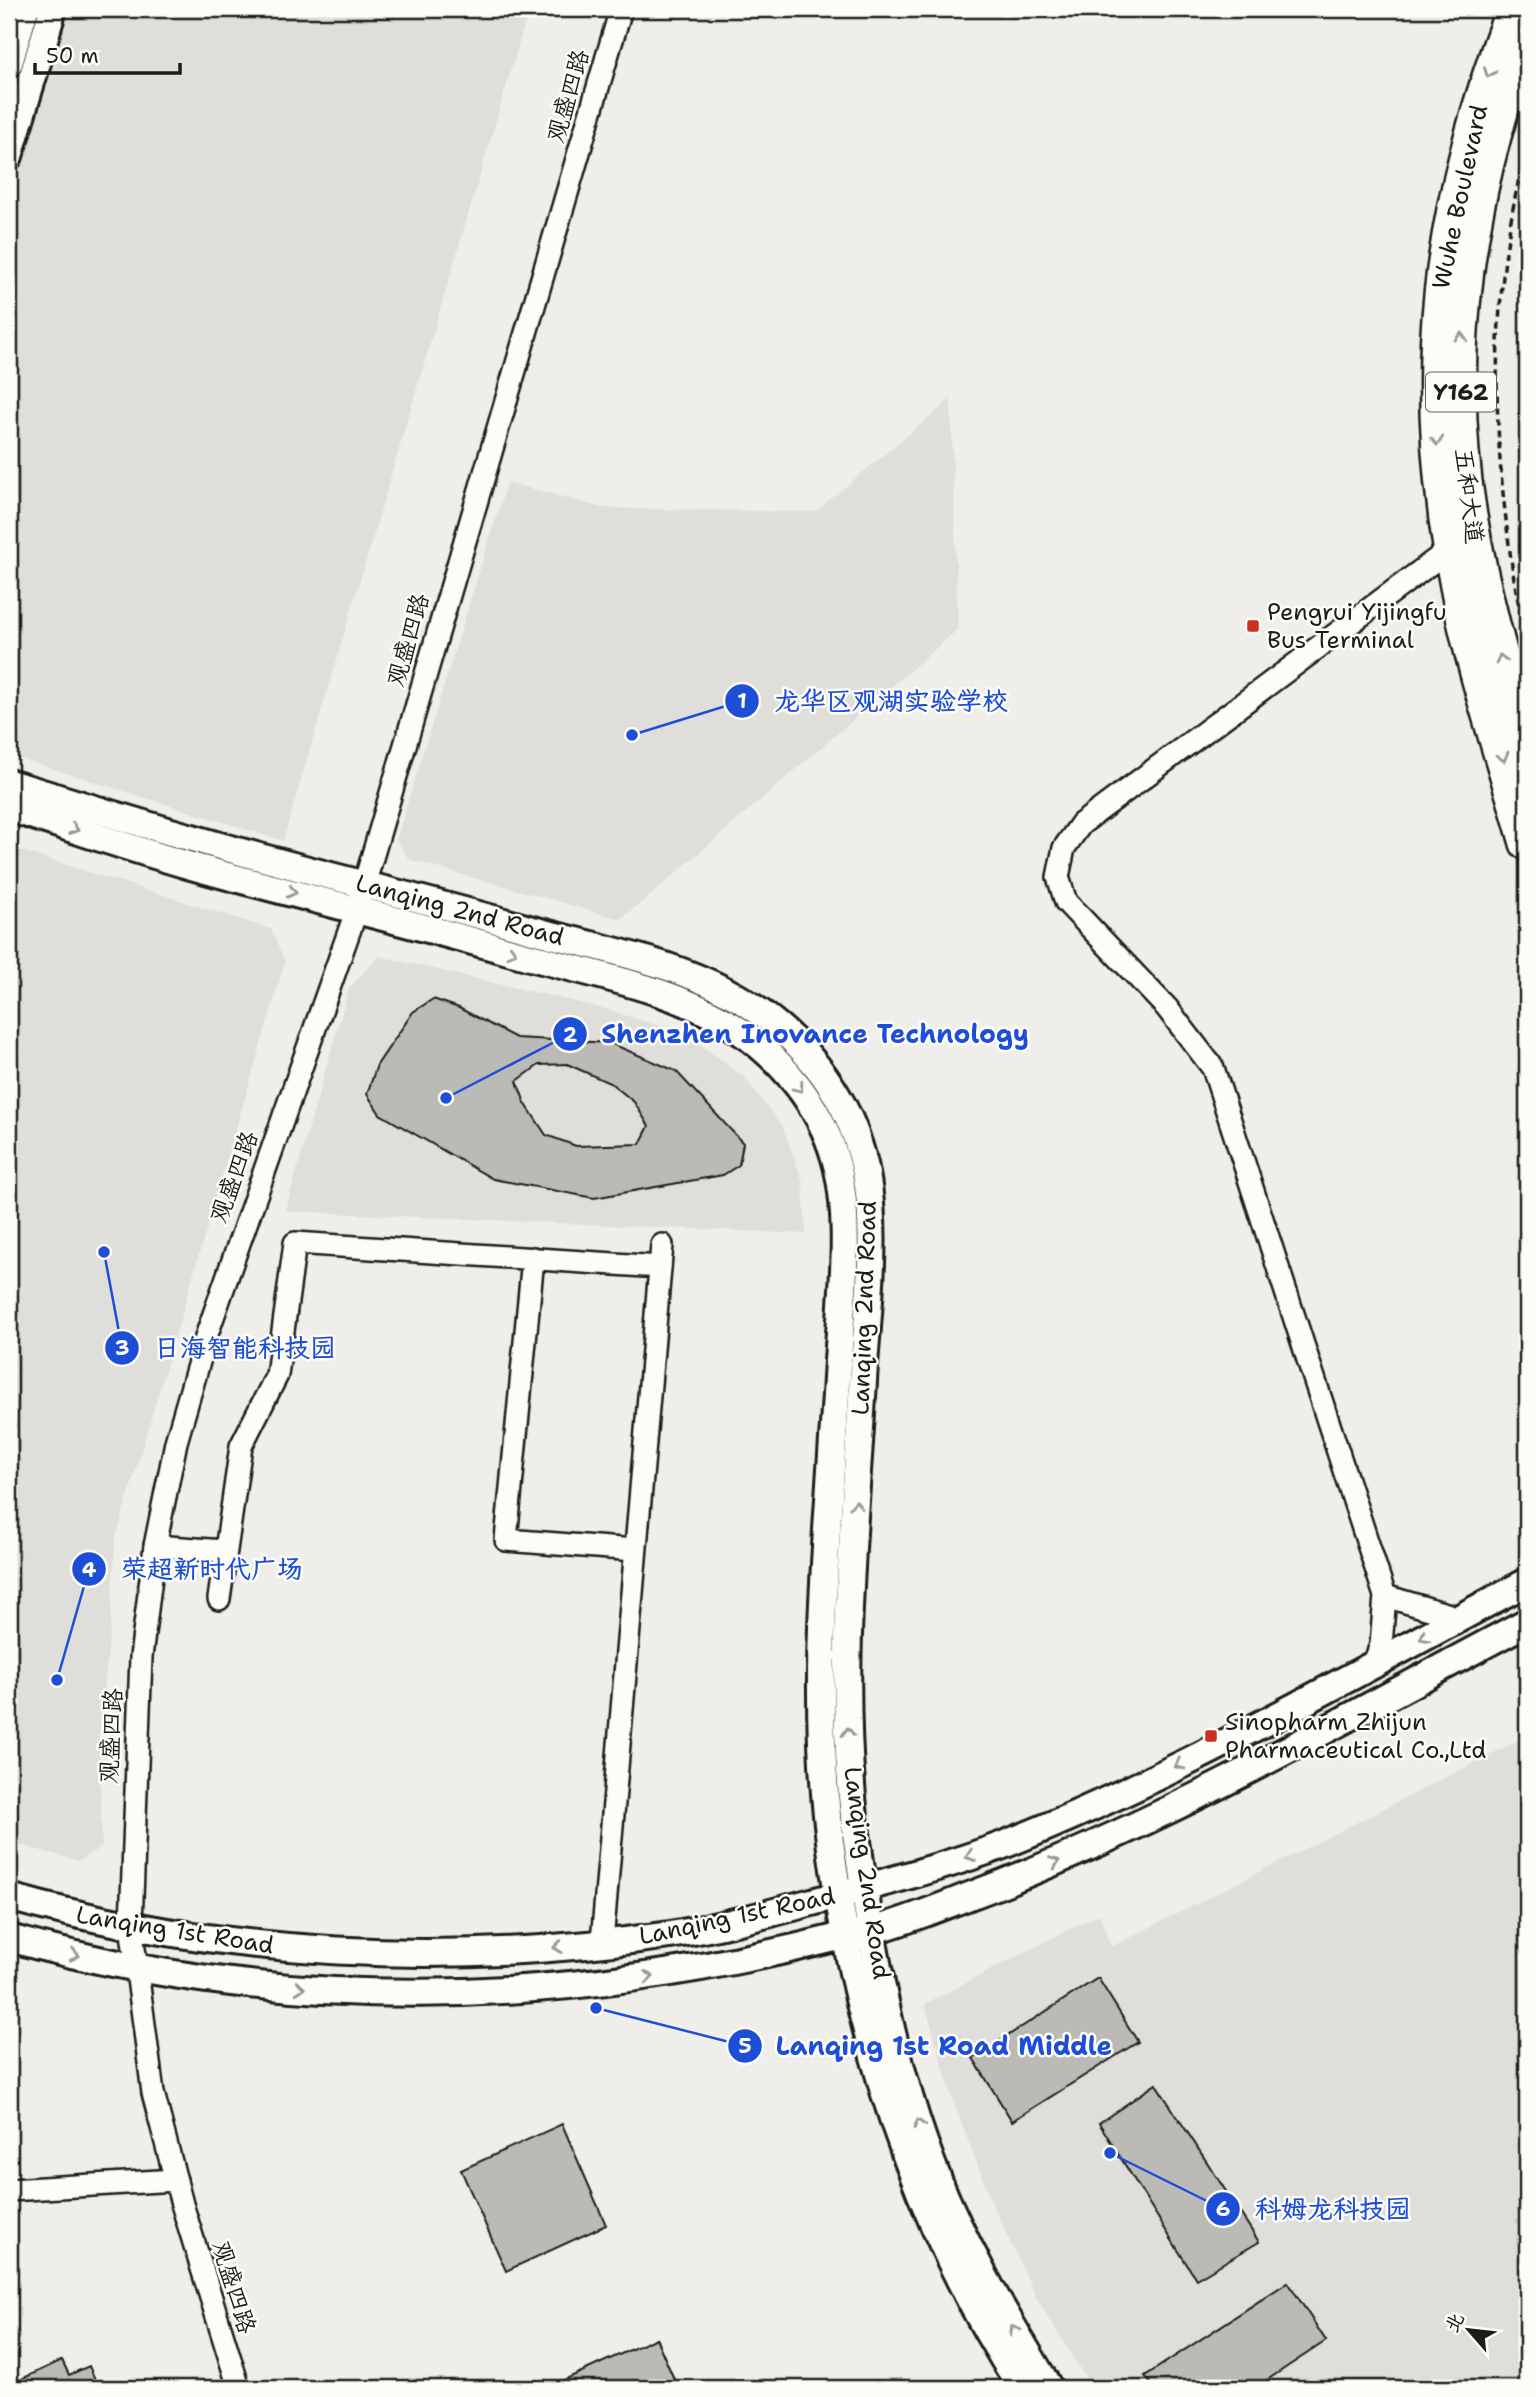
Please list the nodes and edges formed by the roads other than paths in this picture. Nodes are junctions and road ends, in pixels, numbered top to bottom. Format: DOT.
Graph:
graph roads {
  1 [pos="25,9"];
  2 [pos="54,9"];
  3 [pos="621,9"];
  4 [pos="1513,9"];
  5 [pos="1527,36"];
  6 [pos="9,63"];
  7 [pos="9,156"];
  8 [pos="1450,549"];
  9 [pos="1527,748"];
  10 [pos="9,783"];
  11 [pos="9,808"];
  12 [pos="1527,842"];
  13 [pos="364,883"];
  14 [pos="357,909"];
  15 [pos="662,1245"];
  16 [pos="533,1258"];
  17 [pos="660,1267"];
  18 [pos="155,1546"];
  19 [pos="635,1550"];
  20 [pos="224,1551"];
  21 [pos="1527,1583"];
  22 [pos="1385,1596"];
  23 [pos="219,1600"];
  24 [pos="1460,1618"];
  25 [pos="1527,1622"];
  26 [pos="1374,1663"];
  27 [pos="865,1888"];
  28 [pos="839,1895"];
  29 [pos="9,1897"];
  30 [pos="131,1925"];
  31 [pos="872,1931"];
  32 [pos="846,1935"];
  33 [pos="9,1938"];
  34 [pos="602,1942"];
  35 [pos="135,1966"];
  36 [pos="176,2180"];
  37 [pos="9,2190"];
  38 [pos="239,2388"];
  39 [pos="1022,2388"];
  40 [pos="1049,2388"];
  1 -- 6 [label="street"];
  2 -- 7 [label="street"];
  3 -- 13 [label="street, 观盛四路"];
  4 -- 8 [label="main road, Wuhe Boulevard / Y162, one-way"];
  9 -- 5 [label="main road, 五和大道 / Y162, one-way"];
  8 -- 12 [label="main road, Wuhe Boulevard / Y162, one-way"];
  8 -- 22 [label="street"];
  10 -- 13 [label="street, Lanqing 2nd Road"];
  11 -- 14 [label="street, Lanqing 2nd Road, one-way"];
  13 -- 14 [label="street, 观盛四路"];
  27 -- 13 [label="street, Lanqing 2nd Road, one-way"];
  14 -- 18 [label="street, 观盛四路"];
  14 -- 28 [label="street, Lanqing 2nd Road, one-way"];
  15 -- 17 [label="street"];
  16 -- 17 [label="street"];
  16 -- 19 [label="street"];
  16 -- 20 [label="street"];
  17 -- 19 [label="street"];
  18 -- 20 [label="street"];
  18 -- 30 [label="street, 观盛四路"];
  19 -- 34 [label="street"];
  20 -- 23 [label="street"];
  21 -- 24 [label="street, Lanqing 1st Road"];
  22 -- 24 [label="street"];
  22 -- 26 [label="street"];
  24 -- 26 [label="street, Lanqing 1st Road, one-way"];
  31 -- 25 [label="street, Lanqing 1st Road, one-way"];
  26 -- 27 [label="street, Lanqing 1st Road, one-way"];
  27 -- 28 [label="street, Lanqing 1st Road"];
  27 -- 31 [label="street, Lanqing 2nd Road"];
  28 -- 32 [label="street, Lanqing 2nd Road"];
  28 -- 34 [label="street, Lanqing 1st Road"];
  29 -- 30 [label="street, Lanqing 1st Road"];
  34 -- 30 [label="street, Lanqing 1st Road, one-way"];
  30 -- 35 [label="street, 观盛四路"];
  31 -- 32 [label="street, Lanqing 1st Road"];
  40 -- 31 [label="street, Lanqing 2nd Road, one-way"];
  35 -- 32 [label="street, Lanqing 1st Road, one-way"];
  32 -- 39 [label="street, Lanqing 2nd Road"];
  33 -- 35 [label="street, Lanqing 1st Road, one-way"];
  35 -- 36 [label="street, 观盛四路"];
  36 -- 37 [label="street"];
  36 -- 38 [label="street, 观盛四路"];
}
